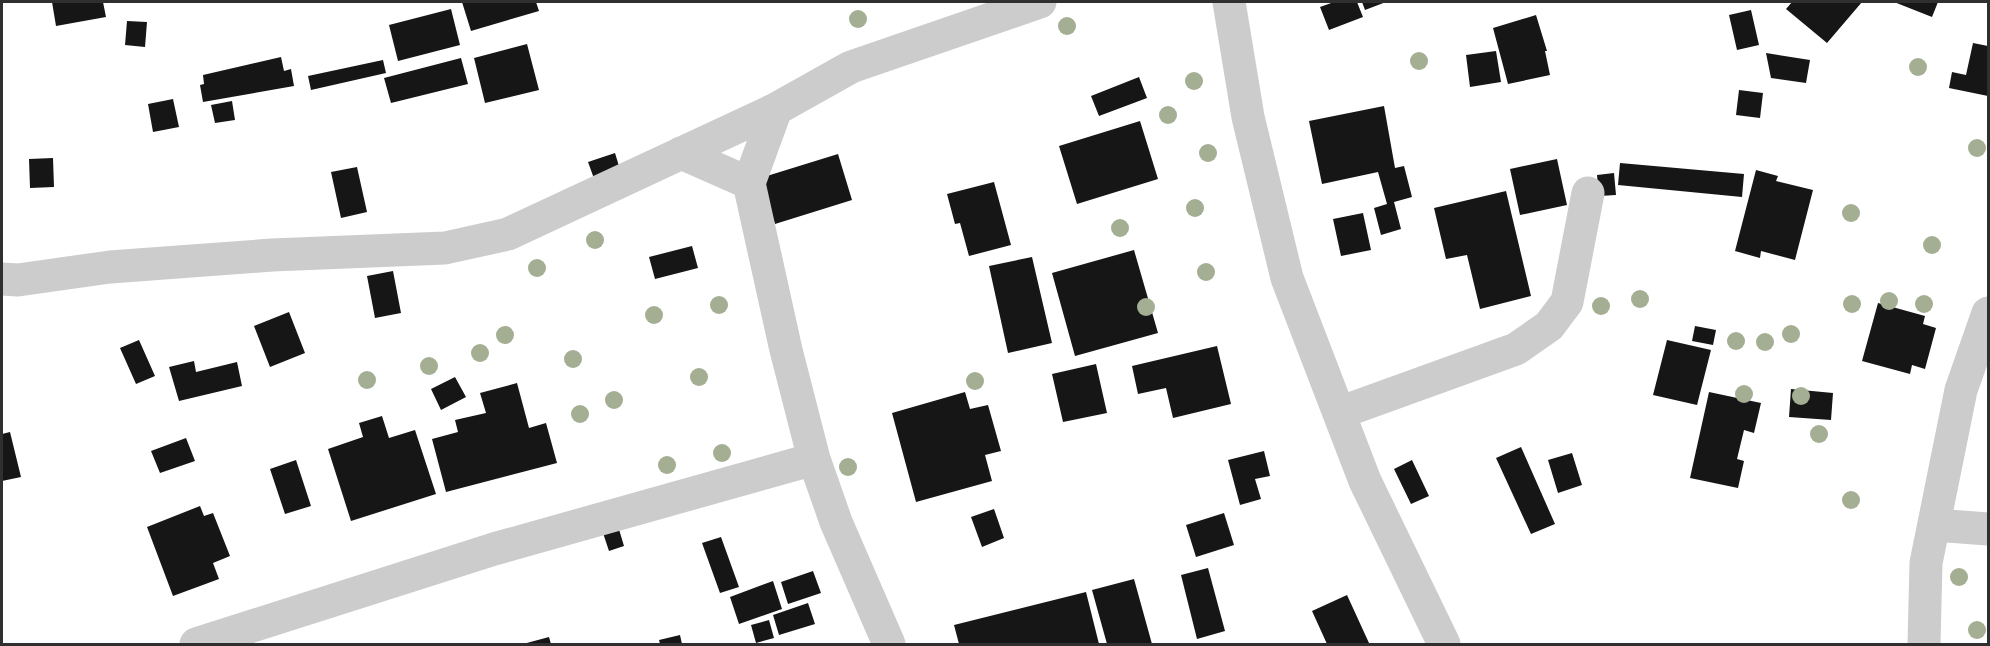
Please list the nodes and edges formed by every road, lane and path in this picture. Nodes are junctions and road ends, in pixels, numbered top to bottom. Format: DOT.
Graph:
graph roads {
  1 [pos="1040,2"];
  2 [pos="1229,2"];
  3 [pos="776,109"];
  4 [pos="681,153"];
  5 [pos="749,183"];
  6 [pos="1588,193"];
  7 [pos="2,279"];
  8 [pos="1989,313"];
  9 [pos="1339,413"];
  10 [pos="814,459"];
  11 [pos="1934,525"];
  12 [pos="1989,529"];
  13 [pos="196,645"];
  14 [pos="889,645"];
  15 [pos="1444,645"];
  16 [pos="1924,645"];
  1 -- 3 [label="street"];
  2 -- 9 [label="street"];
  3 -- 4 [label="street"];
  3 -- 5 [label="street"];
  4 -- 5 [label="street"];
  4 -- 7 [label="street"];
  5 -- 10 [label="street"];
  6 -- 9 [label="street"];
  8 -- 11 [label="street"];
  9 -- 15 [label="street"];
  10 -- 13 [label="street"];
  10 -- 14 [label="street"];
  11 -- 12 [label="street"];
  11 -- 16 [label="street"];
}
